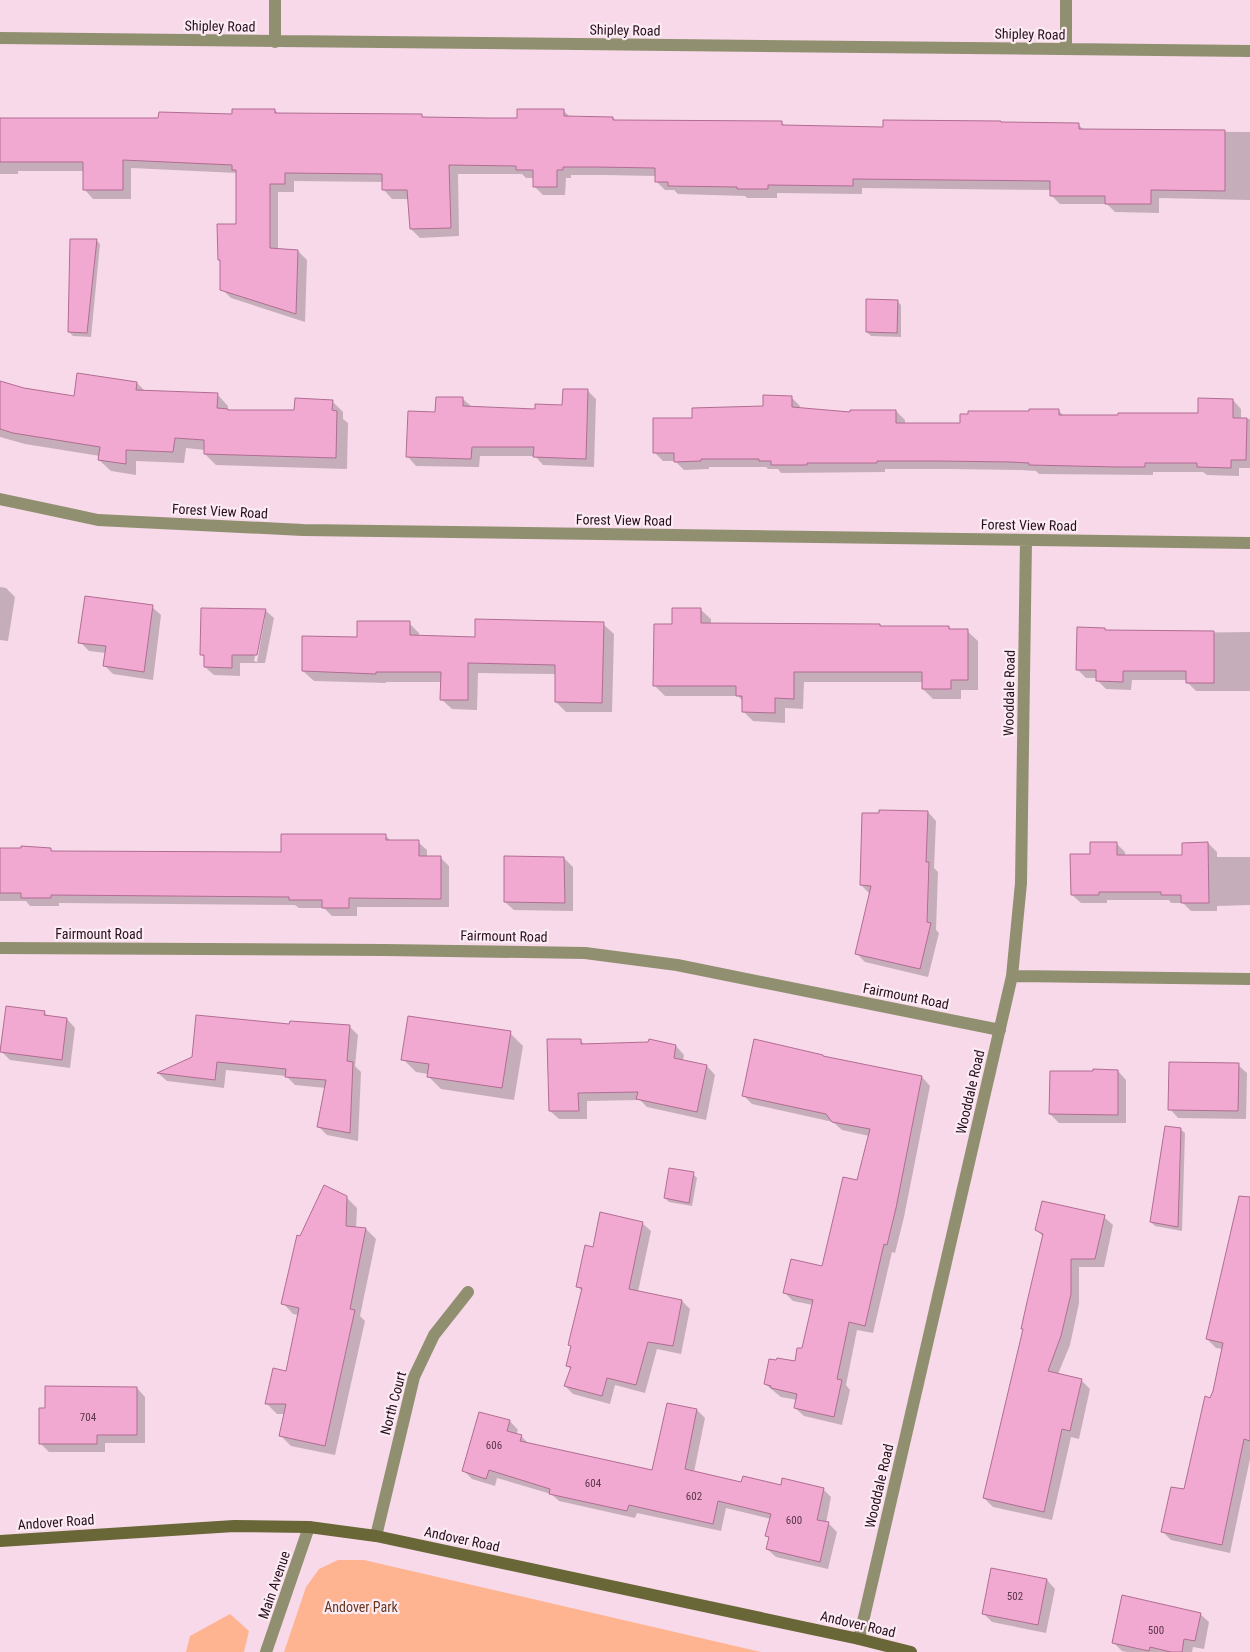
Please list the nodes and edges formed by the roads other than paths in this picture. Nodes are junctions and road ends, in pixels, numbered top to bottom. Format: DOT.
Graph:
graph roads {
  1 [pos="275,0"];
  2 [pos="1066,0"];
  3 [pos="0,38"];
  4 [pos="275,42"];
  5 [pos="1066,49"];
  6 [pos="1250,51"];
  7 [pos="0,499"];
  8 [pos="1026,540"];
  9 [pos="1250,543"];
  10 [pos="0,948"];
  11 [pos="1012,976"];
  12 [pos="1250,979"];
  13 [pos="1000,1030"];
  14 [pos="468,1292"];
  15 [pos="309,1527"];
  16 [pos="376,1536"];
  17 [pos="0,1541"];
  18 [pos="860,1640"];
  19 [pos="266,1652"];
  20 [pos="911,1652"];
  1 -- 4 [label="street"];
  2 -- 5 [label="street"];
  3 -- 4 [label="street, Shipley Road"];
  4 -- 5 [label="street, Shipley Road"];
  5 -- 6 [label="street, Shipley Road"];
  7 -- 8 [label="street, Forest View Road"];
  8 -- 9 [label="street, Forest View Road"];
  8 -- 11 [label="street, Wooddale Road"];
  10 -- 13 [label="street, Fairmount Road"];
  11 -- 12 [label="street"];
  11 -- 13 [label="street, Wooddale Road"];
  13 -- 18 [label="street, Wooddale Road"];
  14 -- 16 [label="street, North Court"];
  15 -- 16 [label="street, Andover Road"];
  15 -- 17 [label="street, Andover Road"];
  15 -- 19 [label="street, Main Avenue"];
  16 -- 18 [label="street, Andover Road"];
  18 -- 20 [label="street, Andover Road"];
}
